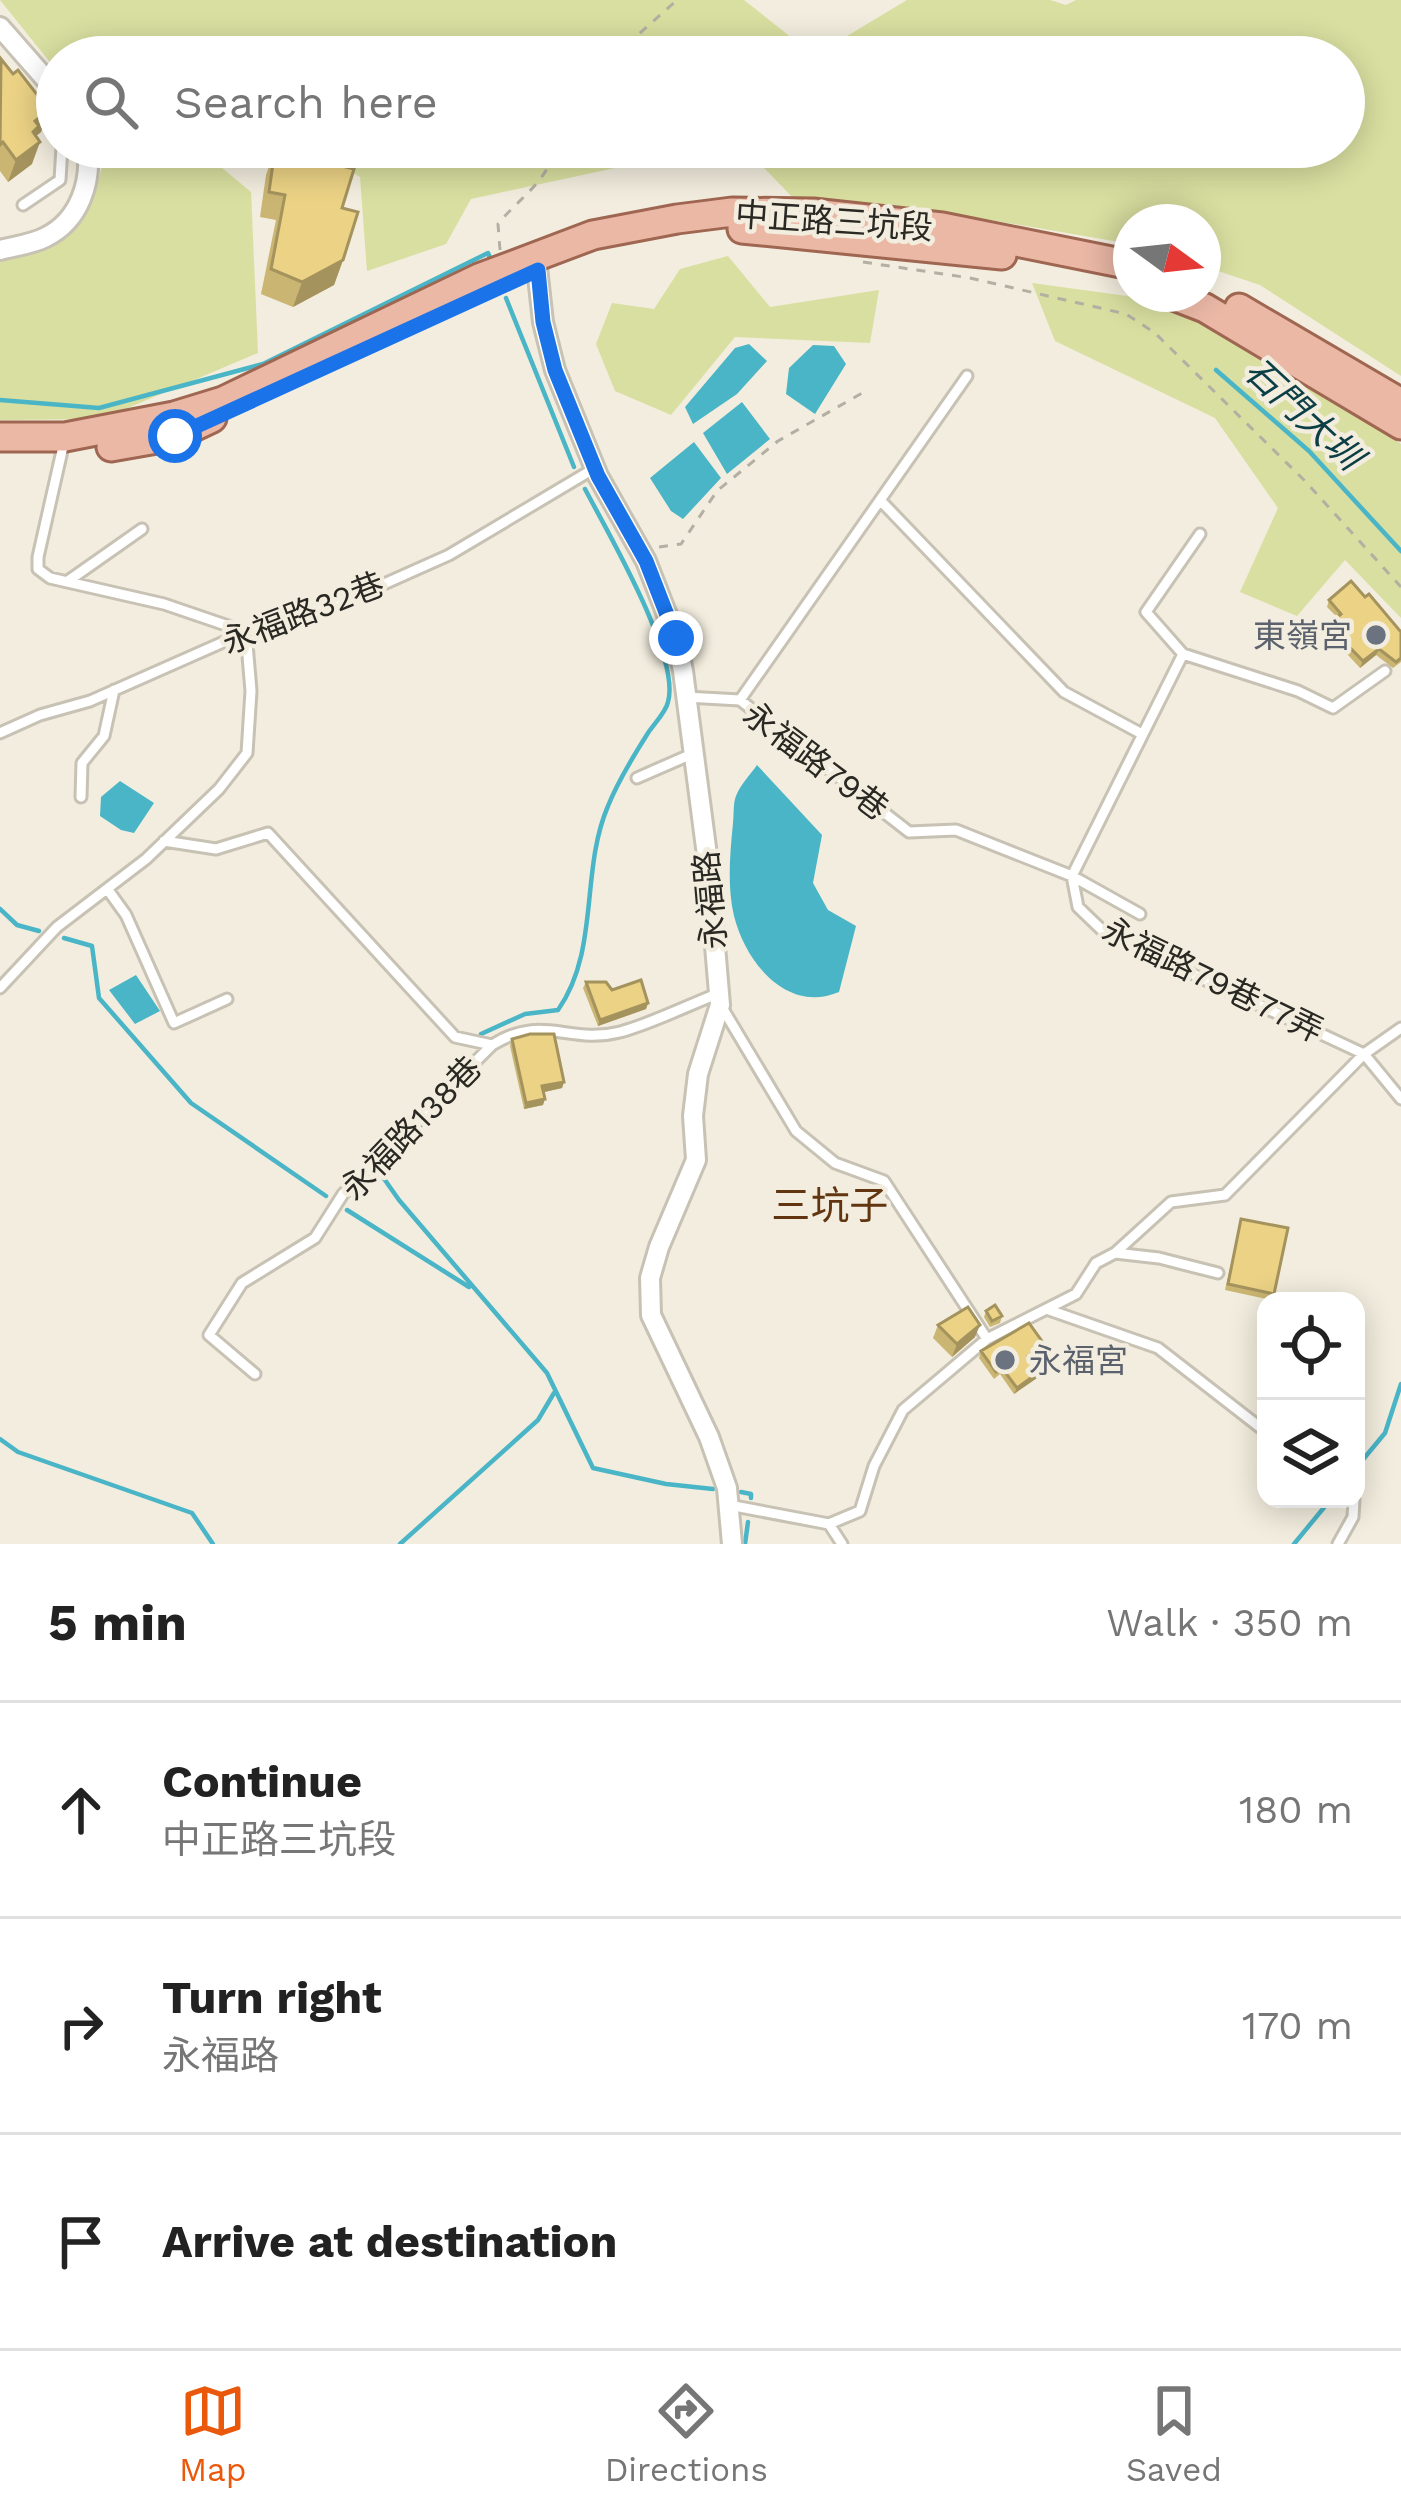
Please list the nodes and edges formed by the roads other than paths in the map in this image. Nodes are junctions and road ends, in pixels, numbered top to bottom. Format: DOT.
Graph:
graph roads {
  1 [pos="0,27"];
  2 [pos="36,68"];
  3 [pos="28,94"];
  4 [pos="36,102"];
  5 [pos="61,168"];
  6 [pos="88,168"];
  7 [pos="23,205"];
  8 [pos="0,250"];
  9 [pos="1113,261"];
  10 [pos="537,264"];
  11 [pos="1113,276"];
  12 [pos="1221,298"];
  13 [pos="1212,312"];
  14 [pos="967,376"];
  15 [pos="1401,404"];
  16 [pos="1401,425"];
  17 [pos="0,437"];
  18 [pos="63,447"];
  19 [pos="0,456"];
  20 [pos="595,468"];
  21 [pos="880,500"];
  22 [pos="142,529"];
  23 [pos="1200,534"];
  24 [pos="67,582"];
  25 [pos="246,632"];
  26 [pos="1183,654"];
  27 [pos="1385,671"];
  28 [pos="114,690"];
  29 [pos="686,697"];
  30 [pos="740,700"];
  31 [pos="0,733"];
  32 [pos="1142,734"];
  33 [pos="694,753"];
  34 [pos="637,778"];
  35 [pos="81,797"];
  36 [pos="164,841"];
  37 [pos="1072,876"];
  38 [pos="108,890"];
  39 [pos="1140,914"];
  40 [pos="0,988"];
  41 [pos="227,999"];
  42 [pos="719,999"];
  43 [pos="1401,1028"];
  44 [pos="492,1045"];
  45 [pos="1364,1054"];
  46 [pos="1401,1100"];
  47 [pos="1115,1253"];
  48 [pos="1217,1273"];
  49 [pos="1049,1310"];
  50 [pos="987,1339"];
  51 [pos="255,1374"];
  52 [pos="1257,1425"];
  53 [pos="729,1505"];
  54 [pos="1354,1508"];
  55 [pos="830,1524"];
  56 [pos="732,1544"];
  57 [pos="842,1544"];
  58 [pos="1338,1544"];
  1 -- 2 [label="street"];
  3 -- 4 [label="lane"];
  5 -- 7 [label="lane"];
  6 -- 8 [label="street"];
  9 -- 10 [label="main road, 中正路三坑段"];
  10 -- 11 [label="main road, 中正路三坑段"];
  10 -- 18 [label="main road, 中正路三坑段"];
  10 -- 20 [label="street, 永福路"];
  12 -- 15 [label="main road"];
  13 -- 16 [label="main road"];
  14 -- 21 [label="lane"];
  17 -- 18 [label="main road, 中正路三坑段"];
  18 -- 19 [label="main road, 中正路三坑段"];
  18 -- 24 [label="lane"];
  20 -- 25 [label="lane, 永福路32巷"];
  20 -- 29 [label="street, 永福路"];
  21 -- 30 [label="lane"];
  21 -- 32 [label="lane"];
  22 -- 24 [label="lane"];
  23 -- 26 [label="lane"];
  24 -- 25 [label="lane"];
  25 -- 28 [label="lane, 永福路32巷"];
  25 -- 36 [label="lane"];
  26 -- 27 [label="lane"];
  26 -- 32 [label="lane"];
  28 -- 31 [label="lane, 永福路32巷"];
  28 -- 35 [label="lane"];
  29 -- 30 [label="lane, 永福路79巷"];
  29 -- 33 [label="street, 永福路"];
  30 -- 37 [label="lane, 永福路79巷"];
  32 -- 37 [label="lane"];
  33 -- 34 [label="lane"];
  33 -- 42 [label="street, 永福路"];
  36 -- 38 [label="lane"];
  36 -- 44 [label="lane"];
  37 -- 39 [label="lane, 永福路79巷"];
  37 -- 45 [label="lane, 永福路79巷77弄"];
  38 -- 40 [label="lane"];
  38 -- 41 [label="lane"];
  42 -- 44 [label="lane, 永福路138巷"];
  42 -- 50 [label="lane"];
  42 -- 53 [label="street, 永福路"];
  43 -- 45 [label="lane"];
  44 -- 51 [label="lane, 永福路138巷"];
  45 -- 46 [label="lane, 永福路79巷77弄"];
  45 -- 47 [label="lane"];
  47 -- 48 [label="lane"];
  47 -- 49 [label="lane"];
  49 -- 50 [label="lane"];
  49 -- 52 [label="lane"];
  50 -- 55 [label="lane"];
  53 -- 55 [label="lane"];
  53 -- 56 [label="street, 永福路"];
  54 -- 58 [label="lane"];
  55 -- 57 [label="lane"];
}
